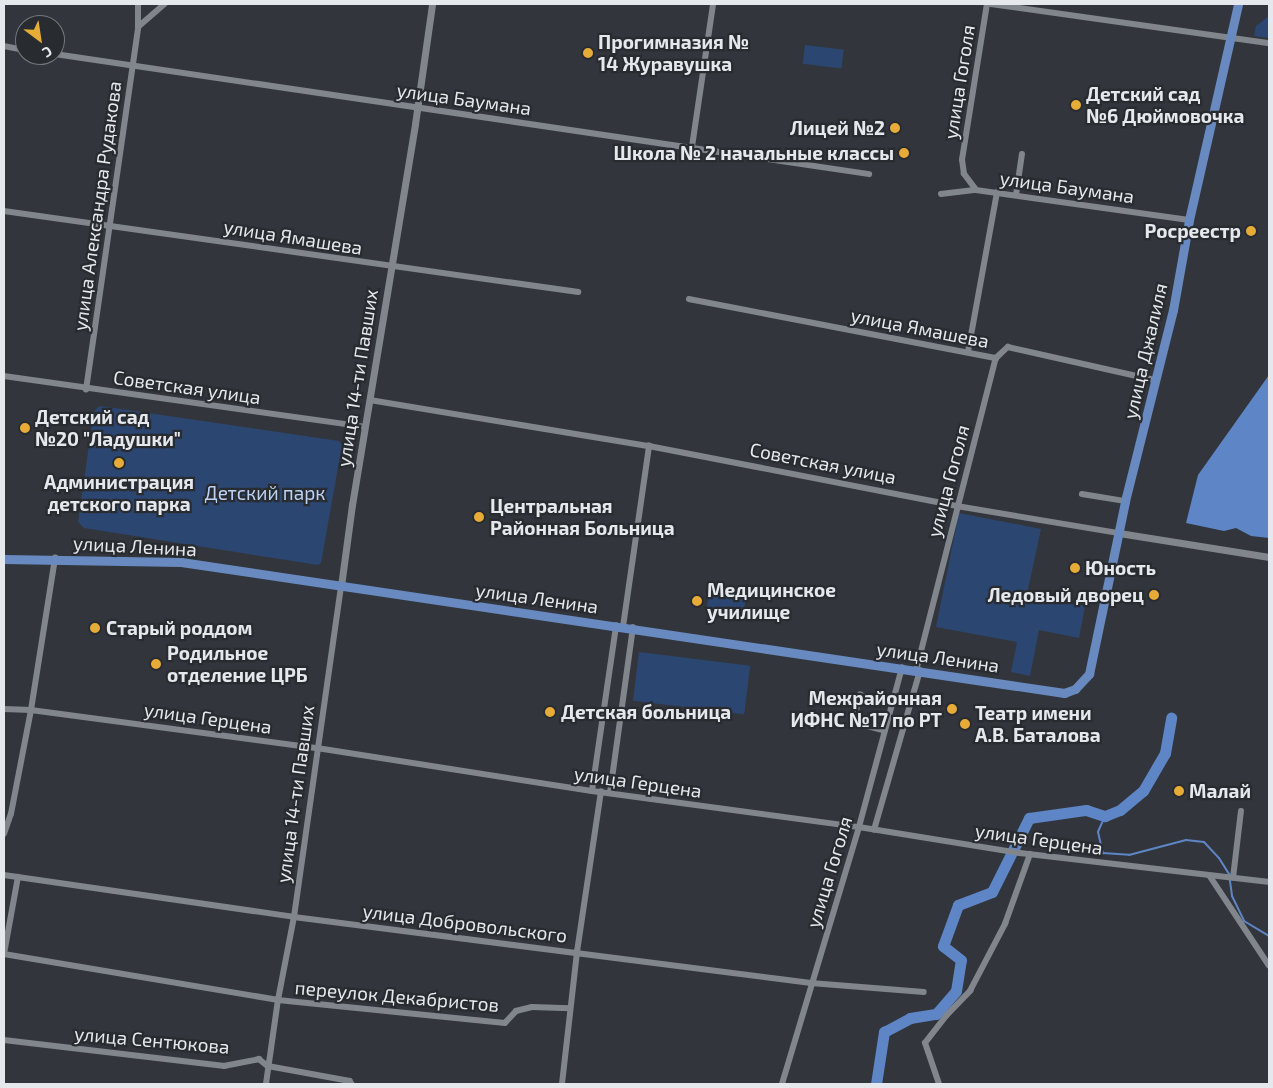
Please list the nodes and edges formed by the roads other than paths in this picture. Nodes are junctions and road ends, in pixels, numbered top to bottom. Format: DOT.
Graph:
graph roads {
  1 [pos="138,4"];
  2 [pos="164,4"];
  3 [pos="432,4"];
  4 [pos="713,4"];
  5 [pos="987,4"];
  6 [pos="991,4"];
  7 [pos="1238,4"];
  8 [pos="138,28"];
  9 [pos="1230,37"];
  10 [pos="1269,43"];
  11 [pos="65,56"];
  12 [pos="131,66"];
  13 [pos="418,109"];
  14 [pos="692,147"];
  15 [pos="1022,154"];
  16 [pos="869,174"];
  17 [pos="976,190"];
  18 [pos="998,193"];
  19 [pos="941,194"];
  20 [pos="1016,195"];
  21 [pos="4,211"];
  22 [pos="1189,220"];
  23 [pos="109,224"];
  24 [pos="391,268"];
  25 [pos="578,292"];
  26 [pos="690,299"];
  27 [pos="968,352"];
  28 [pos="996,358"];
  29 [pos="4,376"];
  30 [pos="1155,380"];
  31 [pos="86,390"];
  32 [pos="370,400"];
  33 [pos="366,427"];
  34 [pos="649,446"];
  35 [pos="1082,494"];
  36 [pos="1125,501"];
  37 [pos="957,506"];
  38 [pos="1119,533"];
  39 [pos="1269,557"];
  40 [pos="55,558"];
  41 [pos="4,559"];
  42 [pos="341,586"];
  43 [pos="624,627"];
  44 [pos="902,668"];
  45 [pos="918,671"];
  46 [pos="1064,692"];
  47 [pos="892,703"];
  48 [pos="4,709"];
  49 [pos="31,710"];
  50 [pos="885,730"];
  51 [pos="317,748"];
  52 [pos="592,791"];
  53 [pos="601,792"];
  54 [pos="610,793"];
  55 [pos="1241,811"];
  56 [pos="859,827"];
  57 [pos="874,830"];
  58 [pos="4,834"];
  59 [pos="1030,854"];
  60 [pos="4,875"];
  61 [pos="1210,876"];
  62 [pos="18,877"];
  63 [pos="1233,878"];
  64 [pos="1269,882"];
  65 [pos="294,917"];
  66 [pos="577,952"];
  67 [pos="4,954"];
  68 [pos="1269,965"];
  69 [pos="811,984"];
  70 [pos="924,992"];
  71 [pos="278,1000"];
  72 [pos="570,1008"];
  73 [pos="4,1040"];
  74 [pos="268,1066"];
  75 [pos="266,1084"];
  76 [pos="352,1084"];
  77 [pos="562,1084"];
  78 [pos="782,1084"];
  79 [pos="939,1084"];
  1 -- 8 [label="street, улица Александра Рудакова"];
  2 -- 8 [label="street"];
  3 -- 13 [label="street, улица 14-ти Павших"];
  4 -- 14 [label="street"];
  5 -- 17 [label="street, улица Гоголя"];
  6 -- 9 [label="street"];
  7 -- 9 [label="main road, улица Джалиля"];
  8 -- 12 [label="street, улица Александра Рудакова"];
  9 -- 10 [label="street"];
  9 -- 22 [label="main road, улица Джалиля"];
  11 -- 12 [label="street, улица Баумана"];
  12 -- 13 [label="street, улица Баумана"];
  12 -- 23 [label="street, улица Александра Рудакова"];
  13 -- 14 [label="street, улица Баумана"];
  13 -- 24 [label="street, улица 14-ти Павших"];
  14 -- 16 [label="street, улица Баумана"];
  15 -- 20 [label="street"];
  17 -- 18 [label="street, улица Баумана"];
  17 -- 19 [label="street, улица Баумана"];
  18 -- 20 [label="street, улица Баумана"];
  18 -- 27 [label="street"];
  20 -- 22 [label="street, улица Баумана"];
  21 -- 23 [label="street, улица Ямашева"];
  22 -- 30 [label="main road, улица Джалиля"];
  23 -- 24 [label="street, улица Ямашева"];
  23 -- 31 [label="street, улица Александра Рудакова"];
  24 -- 25 [label="street, улица Ямашева"];
  24 -- 32 [label="street, улица 14-ти Павших"];
  26 -- 27 [label="street, улица Ямашева"];
  27 -- 28 [label="street, улица Ямашева"];
  28 -- 30 [label="street, улица Ямашева"];
  28 -- 37 [label="street, улица Гоголя"];
  29 -- 31 [label="street, Советская улица"];
  30 -- 36 [label="main road, улица Джалиля"];
  31 -- 33 [label="street, Советская улица"];
  32 -- 33 [label="street, улица 14-ти Павших"];
  32 -- 34 [label="street, Советская улица"];
  33 -- 42 [label="street, улица 14-ти Павших"];
  34 -- 37 [label="street, Советская улица"];
  34 -- 43 [label="street"];
  35 -- 36 [label="street"];
  36 -- 38 [label="main road, улица Джалиля"];
  37 -- 38 [label="street, Советская улица"];
  37 -- 45 [label="street, улица Гоголя"];
  38 -- 39 [label="street, Советская улица"];
  38 -- 46 [label="main road, улица Джалиля"];
  40 -- 41 [label="main road, улица Ленина"];
  40 -- 42 [label="main road, улица Ленина"];
  40 -- 49 [label="street"];
  42 -- 43 [label="main road, улица Ленина"];
  42 -- 51 [label="street, улица 14-ти Павших"];
  43 -- 44 [label="main road, улица Ленина"];
  43 -- 52 [label="street"];
  43 -- 54 [label="street"];
  44 -- 45 [label="main road, улица Ленина"];
  44 -- 47 [label="street, улица Гоголя"];
  45 -- 46 [label="main road, улица Ленина"];
  45 -- 57 [label="street, улица Гоголя"];
  47 -- 50 [label="street, улица Гоголя"];
  47 -- 50 [label="street"];
  48 -- 49 [label="street, улица Герцена"];
  49 -- 51 [label="street, улица Герцена"];
  49 -- 58 [label="street"];
  50 -- 56 [label="street, улица Гоголя"];
  51 -- 52 [label="street, улица Герцена"];
  51 -- 65 [label="street, улица 14-ти Павших"];
  52 -- 53 [label="street, улица Герцена"];
  53 -- 54 [label="street, улица Герцена"];
  53 -- 66 [label="street"];
  54 -- 56 [label="street, улица Герцена"];
  55 -- 63 [label="street"];
  56 -- 57 [label="street, улица Герцена"];
  56 -- 69 [label="street, улица Гоголя"];
  57 -- 59 [label="street, улица Герцена"];
  59 -- 61 [label="street, улица Герцена"];
  59 -- 79 [label="street"];
  60 -- 62 [label="street, улица Добровольского"];
  61 -- 63 [label="street, улица Герцена"];
  61 -- 68 [label="street"];
  62 -- 65 [label="street, улица Добровольского"];
  62 -- 67 [label="street"];
  63 -- 64 [label="street, улица Герцена"];
  65 -- 66 [label="street, улица Добровольского"];
  65 -- 71 [label="street, улица 14-ти Павших"];
  66 -- 69 [label="street, улица Добровольского"];
  66 -- 72 [label="street"];
  67 -- 71 [label="street"];
  69 -- 70 [label="street, улица Добровольского"];
  69 -- 78 [label="street, улица Гоголя"];
  71 -- 72 [label="street, переулок Декабристов"];
  71 -- 74 [label="street, улица 14-ти Павших"];
  72 -- 77 [label="street"];
  73 -- 74 [label="street, улица Сентюкова"];
  74 -- 75 [label="street, улица 14-ти Павших"];
  74 -- 76 [label="street, улица Сентюкова"];
}
